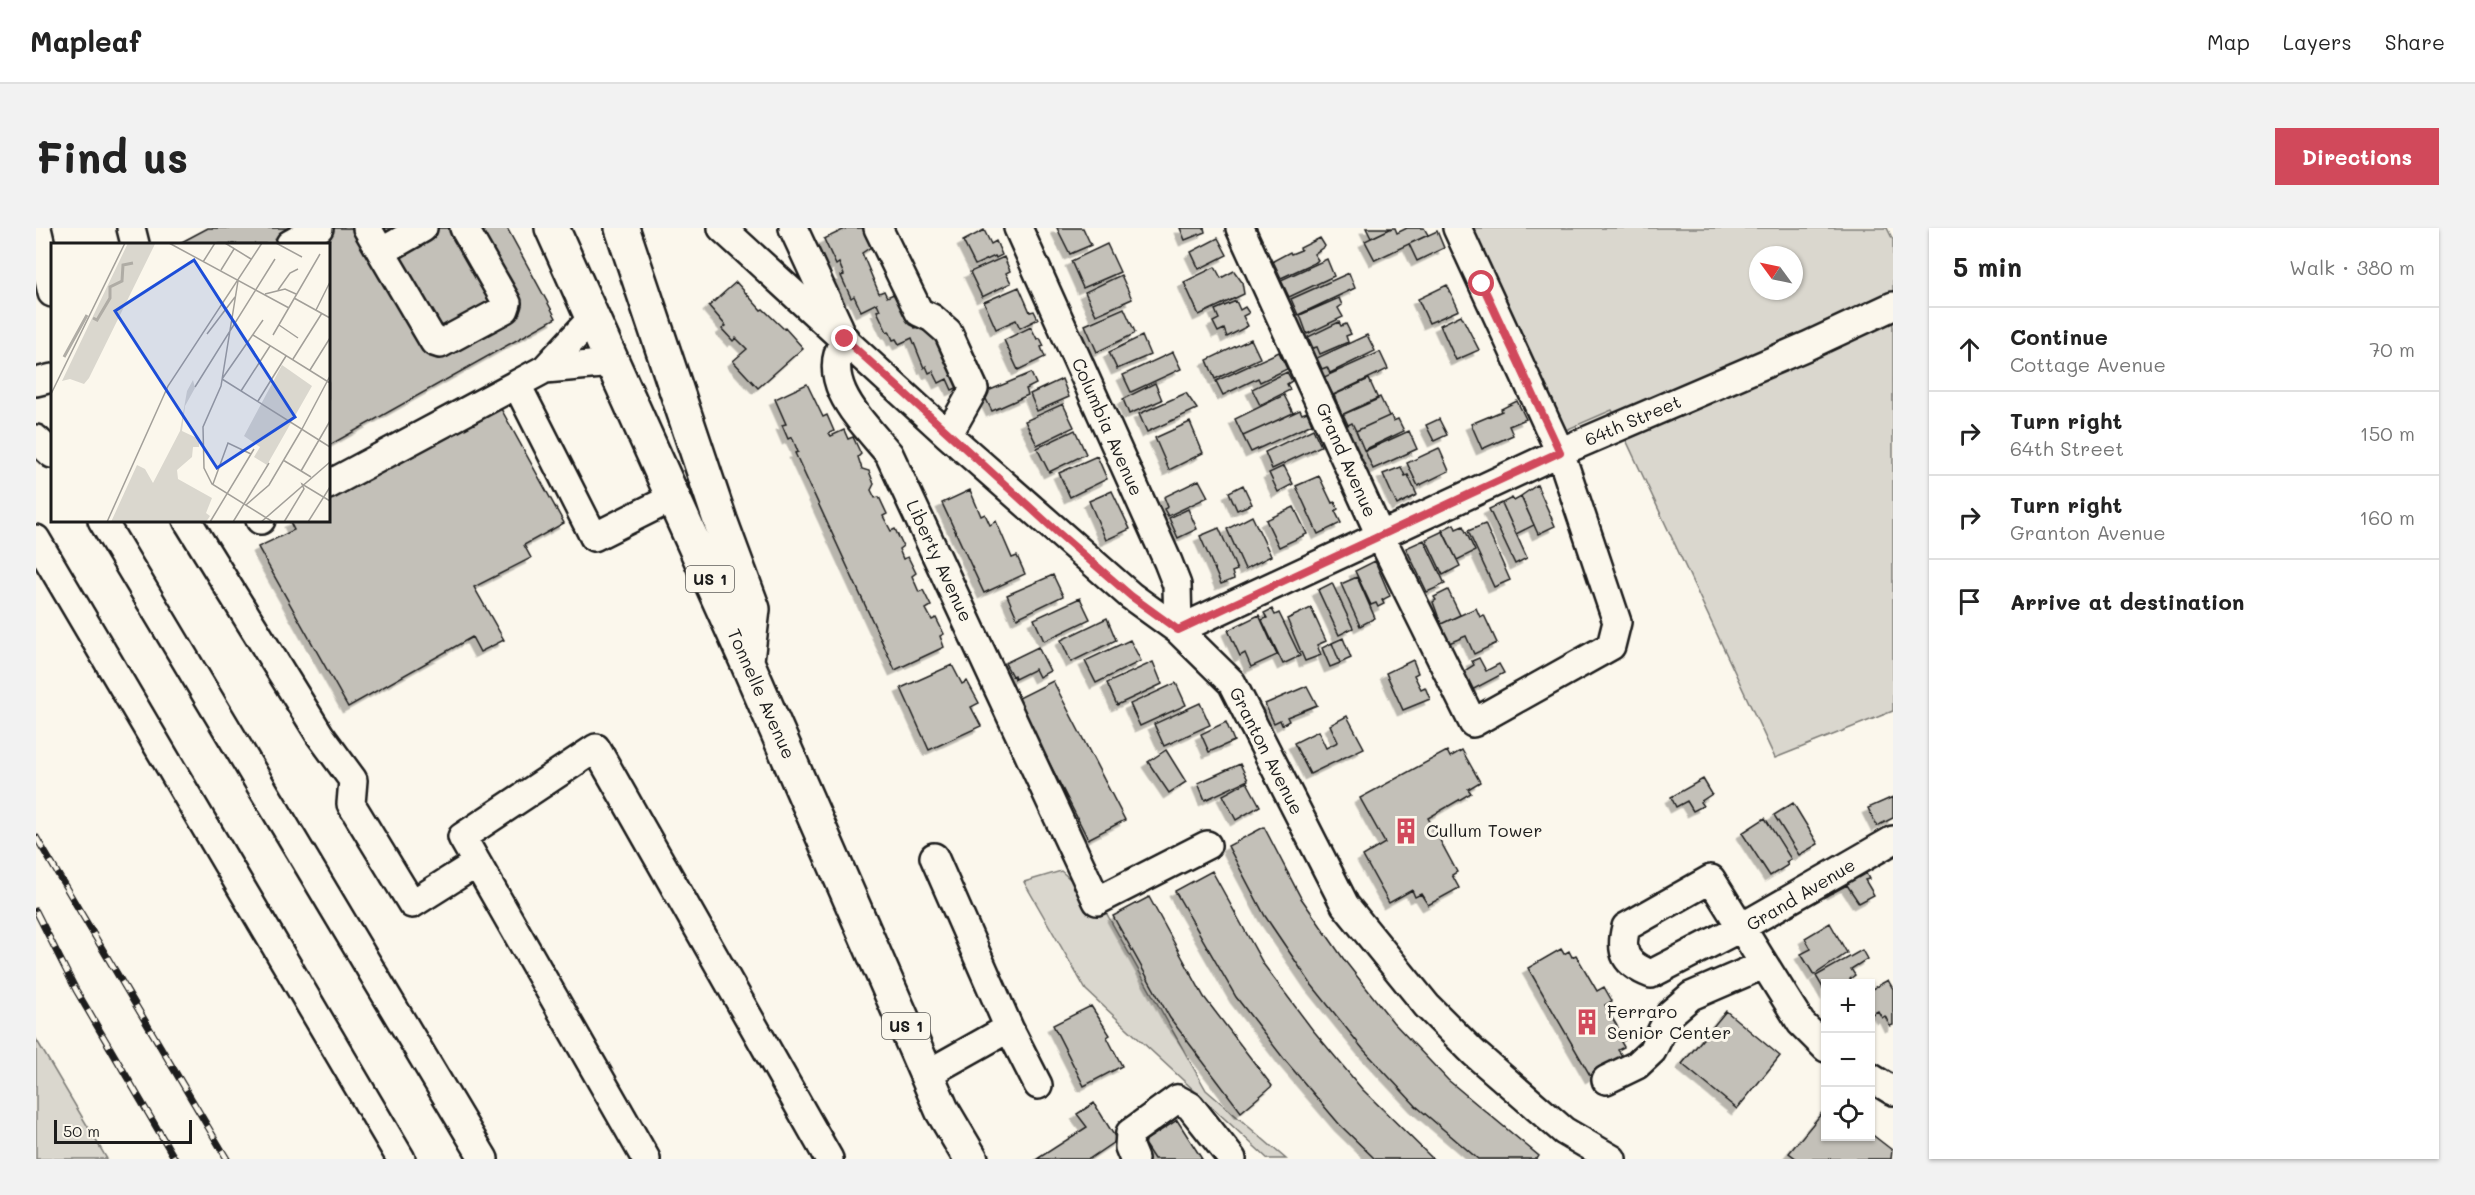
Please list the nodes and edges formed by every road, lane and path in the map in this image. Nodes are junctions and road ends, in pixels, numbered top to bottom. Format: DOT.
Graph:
graph roads {
  1 [pos="37,228"];
  2 [pos="131,228"];
  3 [pos="319,228"];
  4 [pos="367,228"];
  5 [pos="423,228"];
  6 [pos="464,228"];
  7 [pos="552,228"];
  8 [pos="622,228"];
  9 [pos="722,228"];
  10 [pos="793,228"];
  11 [pos="878,228"];
  12 [pos="1018,228"];
  13 [pos="1240,228"];
  14 [pos="1457,228"];
  15 [pos="135,243"];
  16 [pos="292,243"];
  17 [pos="381,252"];
  18 [pos="51,289"];
  19 [pos="1893,306"];
  20 [pos="592,318"];
  21 [pos="845,339"];
  22 [pos="613,363"];
  23 [pos="545,369"];
  24 [pos="51,378"];
  25 [pos="36,382"];
  26 [pos="517,385"];
  27 [pos="948,435"];
  28 [pos="36,439"];
  29 [pos="1560,452"];
  30 [pos="51,453"];
  31 [pos="330,481"];
  32 [pos="674,497"];
  33 [pos="103,522"];
  34 [pos="189,522"];
  35 [pos="1380,535"];
  36 [pos="36,539"];
  37 [pos="1178,630"];
  38 [pos="747,662"];
  39 [pos="1893,840"];
  40 [pos="1207,845"];
  41 [pos="934,856"];
  42 [pos="477,863"];
  43 [pos="1763,965"];
  44 [pos="1009,1028"];
  45 [pos="1821,1043"];
  46 [pos="927,1074"];
  47 [pos="1606,1080"];
  48 [pos="1875,1080"];
  49 [pos="1038,1085"];
  50 [pos="1893,1091"];
  51 [pos="401,1159"];
  52 [pos="484,1159"];
  53 [pos="646,1159"];
  54 [pos="829,1159"];
  55 [pos="971,1159"];
  56 [pos="1134,1159"];
  57 [pos="1232,1159"];
  58 [pos="1612,1159"];
  1 -- 18 [label="street"];
  2 -- 15 [label="street"];
  3 -- 16 [label="street"];
  4 -- 17 [label="street"];
  5 -- 17 [label="street"];
  6 -- 17 [label="street"];
  7 -- 20 [label="main road, Tonnelle Avenue / US 1"];
  8 -- 38 [label="main road"];
  9 -- 21 [label="street, Granton Avenue"];
  10 -- 21 [label="street"];
  11 -- 27 [label="street"];
  12 -- 37 [label="street, Columbia Avenue"];
  13 -- 35 [label="street, Grand Avenue"];
  14 -- 29 [label="street"];
  19 -- 29 [label="street, 64th Street"];
  20 -- 22 [label="main road, Tonnelle Avenue / US 1"];
  20 -- 23 [label="street"];
  21 -- 27 [label="street, Granton Avenue"];
  21 -- 40 [label="street, Liberty Avenue"];
  22 -- 23 [label="street"];
  22 -- 32 [label="main road, Tonnelle Avenue / US 1"];
  23 -- 26 [label="street"];
  24 -- 25 [label="street"];
  26 -- 31 [label="street"];
  26 -- 32 [label="street"];
  27 -- 37 [label="street, Granton Avenue"];
  28 -- 30 [label="street"];
  29 -- 35 [label="street, 64th Street"];
  29 -- 35 [label="street, Grand Avenue"];
  32 -- 38 [label="main road, Tonnelle Avenue / US 1"];
  33 -- 52 [label="street"];
  34 -- 42 [label="street"];
  35 -- 37 [label="street, 64th Street"];
  36 -- 51 [label="street"];
  37 -- 58 [label="street, Granton Avenue"];
  38 -- 46 [label="main road, Tonnelle Avenue / US 1"];
  39 -- 43 [label="street, Grand Avenue"];
  41 -- 44 [label="street"];
  42 -- 53 [label="street"];
  42 -- 54 [label="street"];
  43 -- 45 [label="street, Grand Avenue"];
  43 -- 47 [label="street"];
  44 -- 46 [label="street"];
  44 -- 49 [label="street"];
  46 -- 55 [label="main road, Tonnelle Avenue / US 1"];
  48 -- 50 [label="street"];
  56 -- 57 [label="street"];
}
